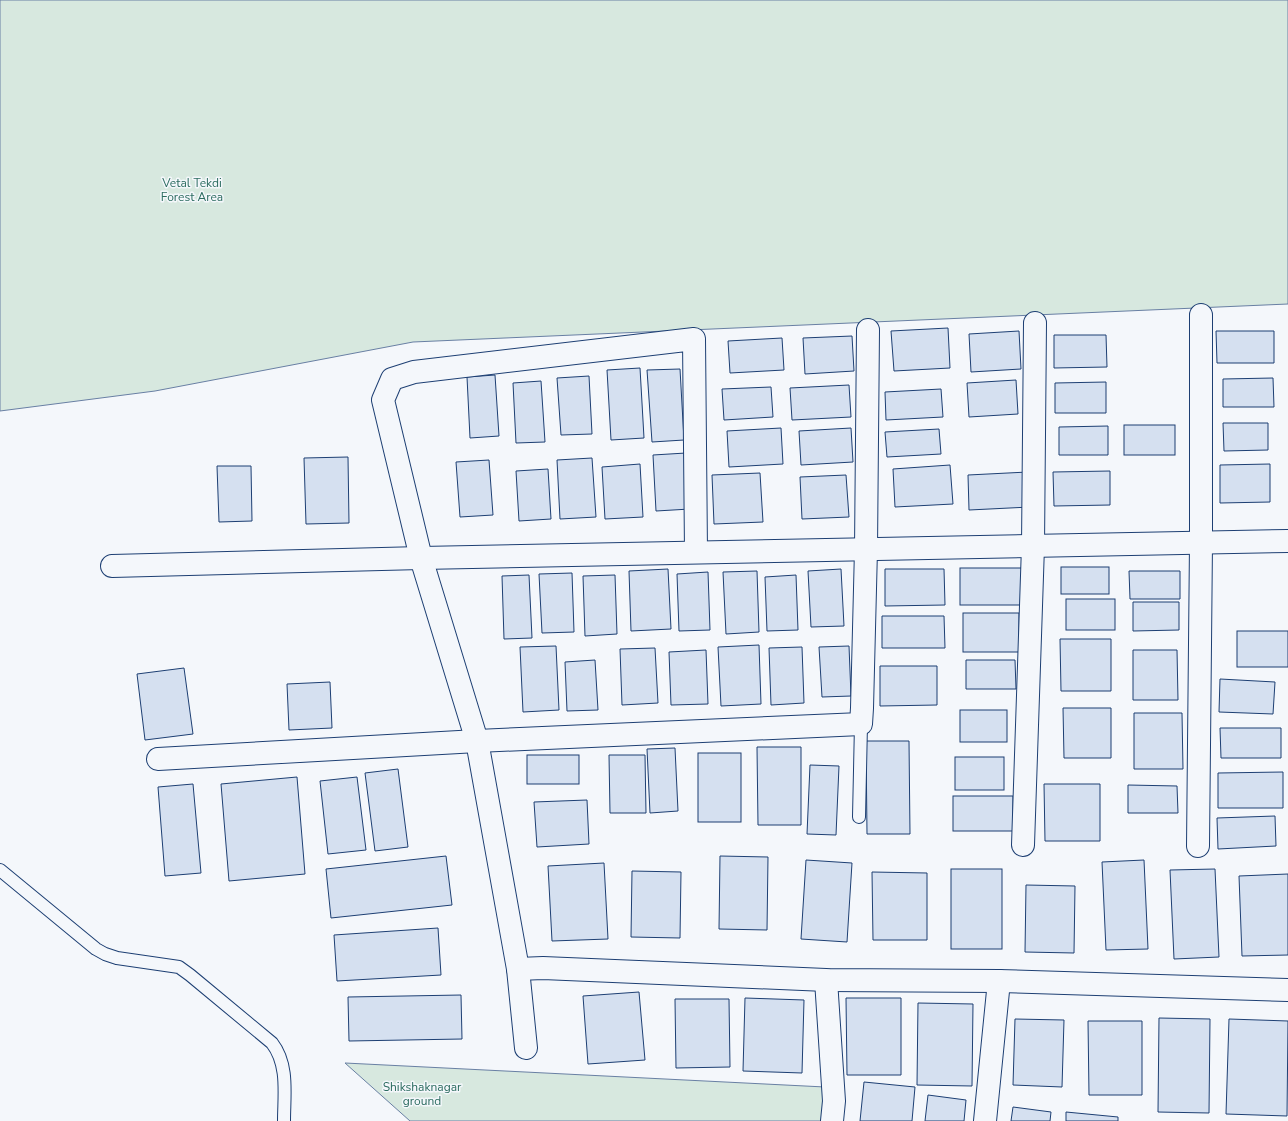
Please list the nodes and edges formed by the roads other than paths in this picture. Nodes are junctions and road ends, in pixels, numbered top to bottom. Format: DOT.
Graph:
graph roads {
  1 [pos="1201,315"];
  2 [pos="1034,323"];
  3 [pos="868,330"];
  4 [pos="1288,541"];
  5 [pos="1201,543"];
  6 [pos="1033,546"];
  7 [pos="866,549"];
  8 [pos="696,552"];
  9 [pos="421,558"];
  10 [pos="112,566"];
  11 [pos="861,724"];
  12 [pos="477,741"];
  13 [pos="158,759"];
  14 [pos="859,817"];
  15 [pos="1023,845"];
  16 [pos="1198,846"];
  17 [pos="0,870"];
  18 [pos="518,969"];
  19 [pos="826,980"];
  20 [pos="1000,981"];
  21 [pos="1288,990"];
  22 [pos="526,1048"];
  23 [pos="284,1121"];
  24 [pos="832,1121"];
  25 [pos="985,1121"];
  1 -- 5 [label="street"];
  2 -- 6 [label="street"];
  3 -- 7 [label="street"];
  4 -- 5 [label="street"];
  5 -- 6 [label="street"];
  5 -- 16 [label="street"];
  6 -- 7 [label="street"];
  6 -- 15 [label="street"];
  7 -- 8 [label="street"];
  7 -- 11 [label="street"];
  8 -- 9 [label="street"];
  8 -- 9 [label="street"];
  9 -- 10 [label="street"];
  9 -- 12 [label="street"];
  11 -- 12 [label="street"];
  11 -- 14 [label="lane"];
  12 -- 13 [label="street"];
  12 -- 18 [label="street"];
  17 -- 23 [label="lane"];
  18 -- 19 [label="street"];
  18 -- 22 [label="street"];
  19 -- 20 [label="street"];
  19 -- 24 [label="street"];
  20 -- 21 [label="street"];
  20 -- 25 [label="street"];
}
